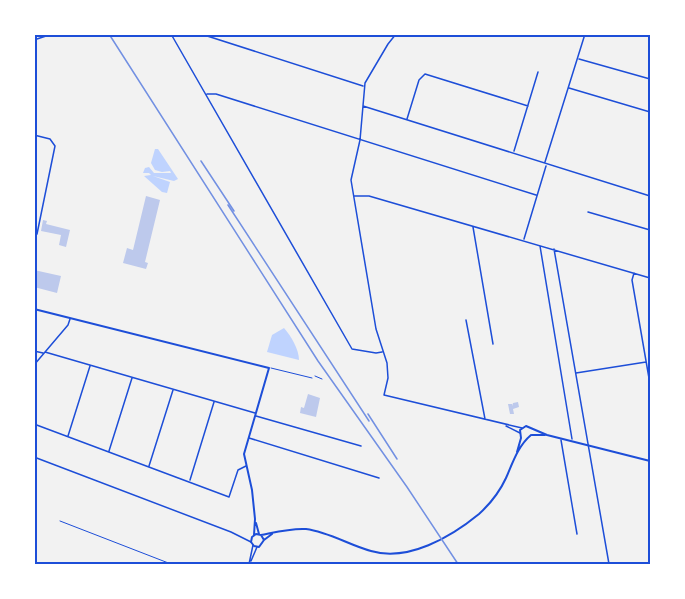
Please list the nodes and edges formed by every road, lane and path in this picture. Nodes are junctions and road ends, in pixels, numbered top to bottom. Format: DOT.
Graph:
graph roads {
  1 [pos="52,34"];
  2 [pos="171,34"];
  3 [pos="201,34"];
  4 [pos="396,34"];
  5 [pos="585,34"];
  6 [pos="34,40"];
  7 [pos="578,58"];
  8 [pos="538,72"];
  9 [pos="651,80"];
  10 [pos="364,86"];
  11 [pos="569,88"];
  12 [pos="206,94"];
  13 [pos="363,106"];
  14 [pos="528,106"];
  15 [pos="651,112"];
  16 [pos="407,120"];
  17 [pos="34,135"];
  18 [pos="360,140"];
  19 [pos="514,152"];
  20 [pos="545,164"];
  21 [pos="536,195"];
  22 [pos="353,196"];
  23 [pos="651,196"];
  24 [pos="588,212"];
  25 [pos="473,226"];
  26 [pos="651,230"];
  27 [pos="37,234"];
  28 [pos="524,240"];
  29 [pos="540,245"];
  30 [pos="554,249"];
  31 [pos="634,273"];
  32 [pos="651,278"];
  33 [pos="34,309"];
  34 [pos="70,318"];
  35 [pos="466,320"];
  36 [pos="493,344"];
  37 [pos="34,351"];
  38 [pos="383,352"];
  39 [pos="45,353"];
  40 [pos="646,362"];
  41 [pos="34,365"];
  42 [pos="91,365"];
  43 [pos="270,368"];
  44 [pos="576,373"];
  45 [pos="318,376"];
  46 [pos="132,377"];
  47 [pos="312,378"];
  48 [pos="322,379"];
  49 [pos="651,384"];
  50 [pos="173,389"];
  51 [pos="215,401"];
  52 [pos="255,414"];
  53 [pos="486,420"];
  54 [pos="34,424"];
  55 [pos="502,424"];
  56 [pos="522,428"];
  57 [pos="531,429"];
  58 [pos="520,435"];
  59 [pos="531,435"];
  60 [pos="547,435"];
  61 [pos="68,437"];
  62 [pos="248,438"];
  63 [pos="526,438"];
  64 [pos="561,439"];
  65 [pos="572,441"];
  66 [pos="361,446"];
  67 [pos="589,446"];
  68 [pos="109,452"];
  69 [pos="34,456"];
  70 [pos="515,458"];
  71 [pos="651,461"];
  72 [pos="246,466"];
  73 [pos="149,467"];
  74 [pos="379,478"];
  75 [pos="189,482"];
  76 [pos="255,519"];
  77 [pos="60,521"];
  78 [pos="275,532"];
  79 [pos="577,534"];
  80 [pos="254,535"];
  81 [pos="260,535"];
  82 [pos="264,540"];
  83 [pos="252,544"];
  84 [pos="257,547"];
  85 [pos="171,564"];
  86 [pos="609,564"];
  1 -- 6 [label="street"];
  2 -- 12 [label="street"];
  3 -- 10 [label="street"];
  4 -- 10 [label="street"];
  5 -- 7 [label="street"];
  7 -- 9 [label="street"];
  7 -- 11 [label="street"];
  8 -- 14 [label="street"];
  10 -- 13 [label="street"];
  11 -- 15 [label="street"];
  11 -- 20 [label="street"];
  12 -- 18 [label="street"];
  12 -- 38 [label="street"];
  13 -- 16 [label="street"];
  13 -- 18 [label="street"];
  14 -- 16 [label="street"];
  14 -- 19 [label="street"];
  16 -- 19 [label="street"];
  17 -- 27 [label="street"];
  18 -- 21 [label="street"];
  18 -- 22 [label="street"];
  19 -- 20 [label="street"];
  20 -- 21 [label="street"];
  20 -- 23 [label="street"];
  21 -- 28 [label="street"];
  22 -- 25 [label="street"];
  22 -- 38 [label="street"];
  24 -- 26 [label="street"];
  25 -- 28 [label="street"];
  25 -- 36 [label="street"];
  28 -- 29 [label="street"];
  29 -- 30 [label="street"];
  29 -- 65 [label="street"];
  30 -- 31 [label="street"];
  30 -- 44 [label="street"];
  31 -- 32 [label="street"];
  31 -- 40 [label="street"];
  33 -- 34 [label="street"];
  34 -- 39 [label="street"];
  34 -- 43 [label="street"];
  35 -- 53 [label="street"];
  37 -- 39 [label="street"];
  38 -- 53 [label="street"];
  39 -- 41 [label="street"];
  39 -- 42 [label="street"];
  40 -- 44 [label="street"];
  40 -- 49 [label="street"];
  42 -- 46 [label="street"];
  42 -- 61 [label="street"];
  43 -- 47 [label="lane"];
  43 -- 52 [label="street"];
  44 -- 67 [label="street"];
  45 -- 48 [label="path"];
  46 -- 50 [label="street"];
  46 -- 68 [label="street"];
  50 -- 51 [label="street"];
  50 -- 73 [label="street"];
  51 -- 52 [label="street"];
  51 -- 75 [label="street"];
  52 -- 62 [label="street"];
  52 -- 66 [label="street"];
  53 -- 55 [label="street"];
  54 -- 61 [label="street"];
  55 -- 56 [label="street"];
  55 -- 58 [label="street"];
  56 -- 57 [label="street"];
  56 -- 58 [label="street"];
  57 -- 59 [label="street"];
  57 -- 60 [label="street"];
  58 -- 63 [label="street"];
  58 -- 70 [label="street"];
  59 -- 60 [label="street"];
  59 -- 63 [label="street"];
  60 -- 64 [label="street"];
  61 -- 68 [label="street"];
  62 -- 72 [label="street"];
  62 -- 74 [label="street"];
  63 -- 70 [label="street"];
  64 -- 65 [label="street"];
  64 -- 79 [label="street"];
  65 -- 67 [label="street"];
  67 -- 71 [label="street"];
  67 -- 86 [label="street"];
  68 -- 73 [label="street"];
  69 -- 83 [label="street"];
  70 -- 78 [label="street"];
  72 -- 75 [label="street"];
  72 -- 76 [label="street"];
  73 -- 75 [label="street"];
  76 -- 80 [label="street"];
  76 -- 81 [label="street"];
  77 -- 85 [label="lane"];
  78 -- 81 [label="street"];
  78 -- 82 [label="street"];
  80 -- 81 [label="street"];
  80 -- 83 [label="street"];
  81 -- 82 [label="street"];
  82 -- 84 [label="street"];
  83 -- 84 [label="street"];
  83 -- 84 [label="street"];
}
